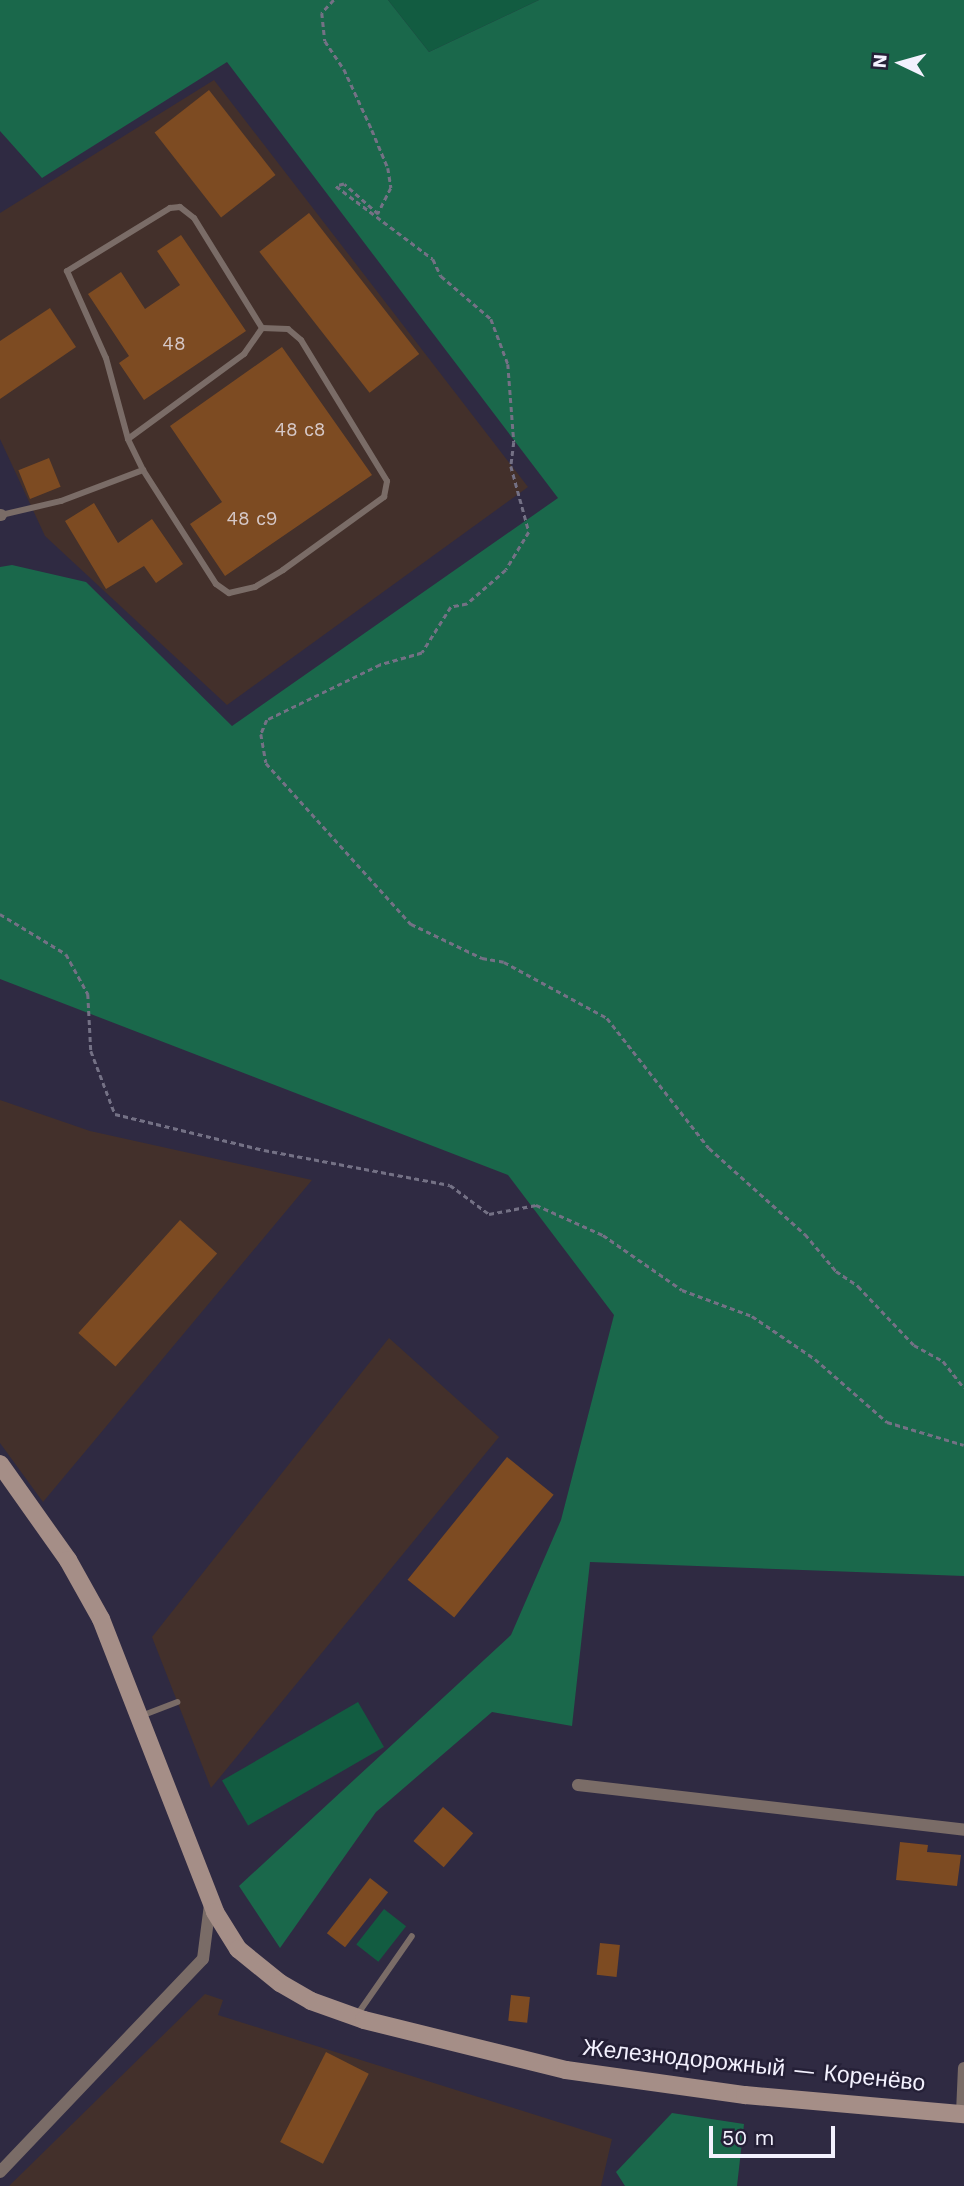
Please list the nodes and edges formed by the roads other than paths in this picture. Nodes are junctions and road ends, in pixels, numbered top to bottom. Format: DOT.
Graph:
graph roads {
  1 [pos="262,328"];
  2 [pos="128,439"];
  3 [pos="143,470"];
  4 [pos="0,515"];
  5 [pos="0,1464"];
  6 [pos="177,1702"];
  7 [pos="141,1716"];
  8 [pos="578,1785"];
  9 [pos="964,1830"];
  10 [pos="210,1900"];
  11 [pos="412,1936"];
  12 [pos="355,2017"];
  13 [pos="964,2068"];
  14 [pos="963,2114"];
  15 [pos="0,2172"];
  1 -- 2 [label="lane"];
  1 -- 2 [label="lane"];
  1 -- 3 [label="lane"];
  2 -- 3 [label="lane"];
  3 -- 4 [label="lane"];
  5 -- 7 [label="main road, Железнодорожный — Коренёво"];
  6 -- 7 [label="lane"];
  7 -- 10 [label="main road, Железнодорожный — Коренёво"];
  8 -- 9 [label="street"];
  10 -- 12 [label="main road, Железнодорожный — Коренёво"];
  10 -- 15 [label="street"];
  11 -- 12 [label="lane"];
  12 -- 14 [label="main road, Железнодорожный — Коренёво"];
  13 -- 14 [label="street"];
}
